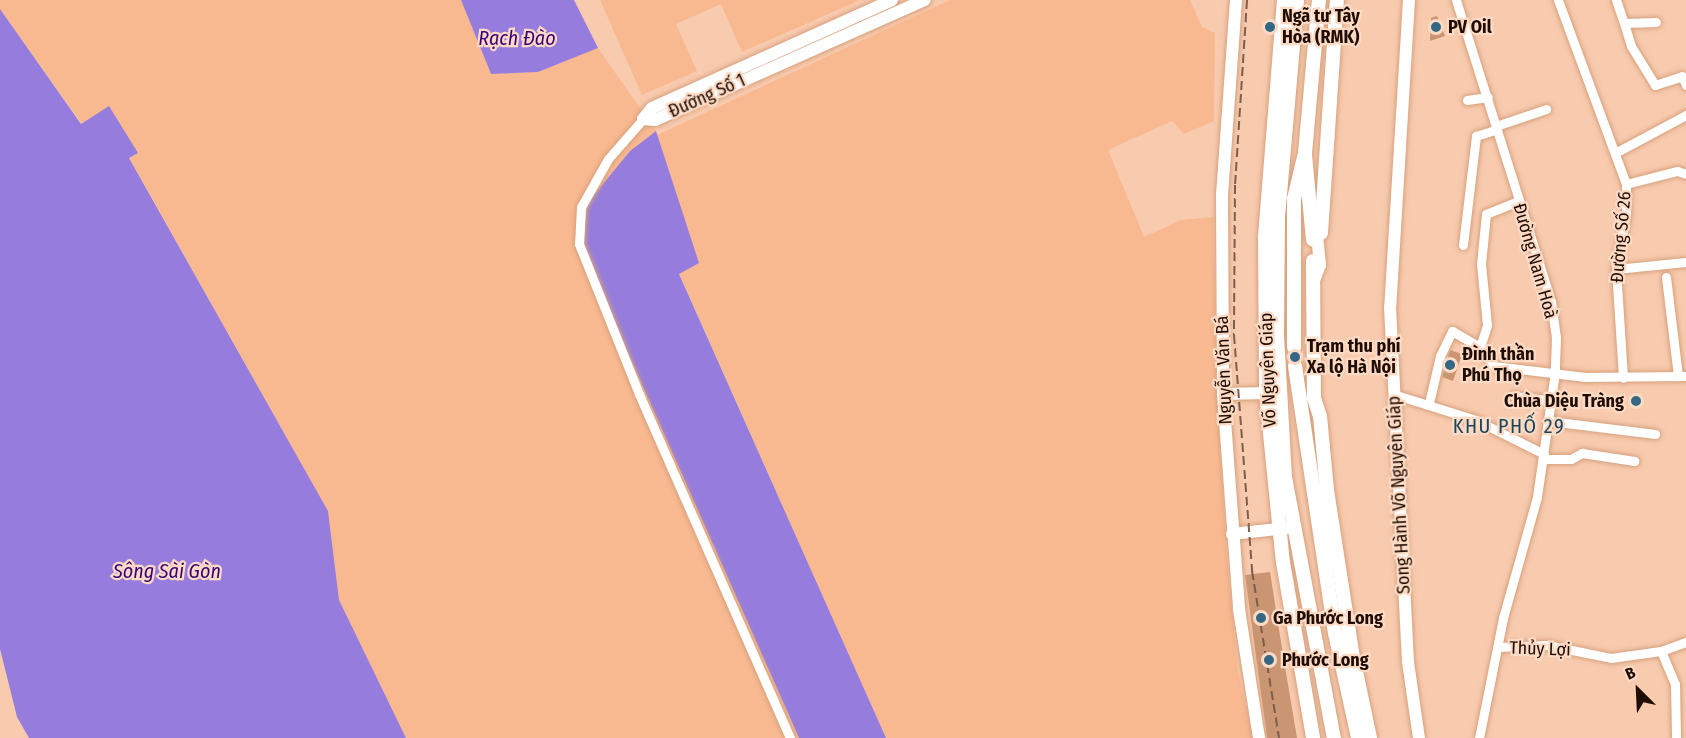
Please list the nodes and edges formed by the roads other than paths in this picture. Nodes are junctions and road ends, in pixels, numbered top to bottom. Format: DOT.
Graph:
graph roads {
  1 [pos="892,0"];
  2 [pos="925,0"];
  3 [pos="1236,0"];
  4 [pos="1284,0"];
  5 [pos="1297,0"];
  6 [pos="1319,0"];
  7 [pos="1337,0"];
  8 [pos="1409,0"];
  9 [pos="1456,0"];
  10 [pos="1558,0"];
  11 [pos="1616,0"];
  12 [pos="1656,22"];
  13 [pos="1624,23"];
  14 [pos="1686,85"];
  15 [pos="1488,97"];
  16 [pos="1467,100"];
  17 [pos="1546,109"];
  18 [pos="1686,115"];
  19 [pos="643,119"];
  20 [pos="1497,128"];
  21 [pos="1305,153"];
  22 [pos="1615,153"];
  23 [pos="1686,174"];
  24 [pos="1626,184"];
  25 [pos="1518,201"];
  26 [pos="1316,231"];
  27 [pos="1463,245"];
  28 [pos="1313,261"];
  29 [pos="1686,262"];
  30 [pos="1616,269"];
  31 [pos="1666,277"];
  32 [pos="1313,282"];
  33 [pos="1294,347"];
  34 [pos="1480,347"];
  35 [pos="1295,366"];
  36 [pos="1556,372"];
  37 [pos="1682,376"];
  38 [pos="1623,378"];
  39 [pos="1266,393"];
  40 [pos="1223,394"];
  41 [pos="1393,394"];
  42 [pos="1514,396"];
  43 [pos="1314,398"];
  44 [pos="1552,401"];
  45 [pos="1429,403"];
  46 [pos="1305,419"];
  47 [pos="1549,421"];
  48 [pos="1655,434"];
  49 [pos="1544,456"];
  50 [pos="1272,458"];
  51 [pos="1634,461"];
  52 [pos="1285,477"];
  53 [pos="1294,528"];
  54 [pos="1279,529"];
  55 [pos="1232,534"];
  56 [pos="1283,562"];
  57 [pos="1686,642"];
  58 [pos="1498,647"];
  59 [pos="1661,651"];
  60 [pos="790,738"];
  61 [pos="1259,738"];
  62 [pos="1313,738"];
  63 [pos="1334,738"];
  64 [pos="1358,738"];
  65 [pos="1370,738"];
  66 [pos="1419,738"];
  67 [pos="1479,738"];
  68 [pos="1676,738"];
  1 -- 19 [label="main road, Đường Số 1"];
  2 -- 19 [label="main road, Đường Số 1"];
  3 -- 40 [label="main road, Nguyễn Văn Bá"];
  4 -- 39 [label="highway, Võ Nguyên Giáp"];
  5 -- 52 [label="highway, Võ Nguyên Giáp"];
  6 -- 21 [label="highway, Võ Nguyên Giáp"];
  7 -- 26 [label="highway"];
  8 -- 41 [label="main road, Song Hành Võ Nguyên Giáp"];
  9 -- 15 [label="street, Đường Nam Hoà"];
  10 -- 22 [label="street, Đường Số 26"];
  11 -- 13 [label="street"];
  12 -- 13 [label="street"];
  13 -- 14 [label="street"];
  15 -- 16 [label="street"];
  15 -- 20 [label="street, Đường Nam Hoà"];
  17 -- 20 [label="street"];
  18 -- 22 [label="street"];
  19 -- 60 [label="street"];
  20 -- 25 [label="street, Đường Nam Hoà"];
  20 -- 27 [label="street"];
  21 -- 26 [label="highway"];
  21 -- 33 [label="highway, Võ Nguyên Giáp"];
  22 -- 24 [label="street, Đường Số 26"];
  23 -- 24 [label="street"];
  24 -- 30 [label="street, Đường Số 26"];
  25 -- 34 [label="street"];
  25 -- 36 [label="street, Đường Nam Hoà"];
  26 -- 32 [label="main road"];
  28 -- 32 [label="highway"];
  29 -- 30 [label="street"];
  30 -- 38 [label="street, Đường Số 26"];
  31 -- 37 [label="street"];
  32 -- 43 [label="highway"];
  34 -- 36 [label="street"];
  34 -- 45 [label="street"];
  35 -- 46 [label="highway, Võ Nguyên Giáp"];
  36 -- 38 [label="street"];
  36 -- 44 [label="street, Đường Nam Hoà"];
  37 -- 38 [label="street"];
  39 -- 40 [label="main road"];
  39 -- 50 [label="highway, Võ Nguyên Giáp"];
  40 -- 55 [label="main road, Nguyễn Văn Bá"];
  41 -- 45 [label="street"];
  41 -- 66 [label="main road, Song Hành Võ Nguyên Giáp"];
  42 -- 44 [label="street"];
  43 -- 46 [label="highway"];
  43 -- 65 [label="highway"];
  44 -- 47 [label="street, Đường Nam Hoà"];
  45 -- 49 [label="street"];
  46 -- 64 [label="highway, Võ Nguyên Giáp"];
  47 -- 48 [label="street"];
  47 -- 49 [label="street, Đường Nam Hoà"];
  49 -- 51 [label="street"];
  49 -- 58 [label="street, Đường Nam Hoà"];
  50 -- 52 [label="highway"];
  50 -- 54 [label="highway, Võ Nguyên Giáp"];
  52 -- 53 [label="highway, Võ Nguyên Giáp"];
  53 -- 54 [label="main road"];
  53 -- 56 [label="highway"];
  53 -- 63 [label="highway, Võ Nguyên Giáp"];
  54 -- 55 [label="main road"];
  54 -- 56 [label="highway, Võ Nguyên Giáp"];
  55 -- 61 [label="main road, Nguyễn Văn Bá"];
  56 -- 62 [label="highway, Võ Nguyên Giáp"];
  57 -- 59 [label="street, Thủy Lợi"];
  58 -- 59 [label="street, Thủy Lợi"];
  58 -- 67 [label="street, Đường Nam Hoà"];
  59 -- 68 [label="street"];
}
